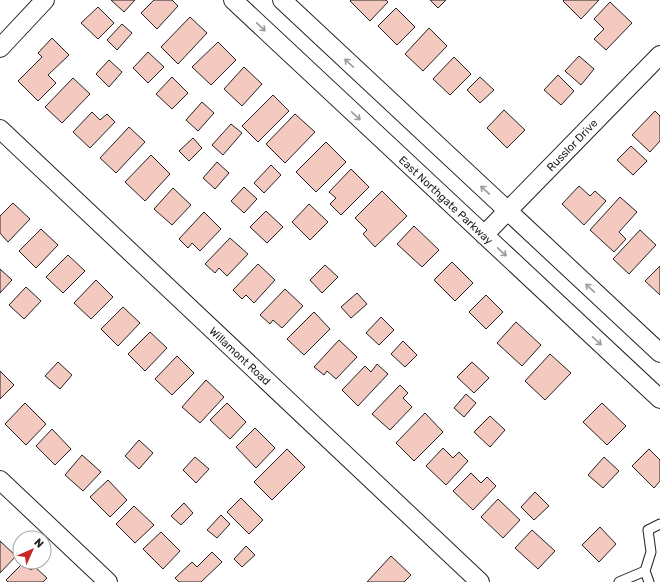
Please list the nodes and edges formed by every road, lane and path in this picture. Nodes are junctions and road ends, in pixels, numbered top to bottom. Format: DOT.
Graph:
graph roads {
  1 [pos="45,0"];
  2 [pos="233,0"];
  3 [pos="282,0"];
  4 [pos="0,48"];
  5 [pos="660,55"];
  6 [pos="0,129"];
  7 [pos="507,211"];
  8 [pos="484,235"];
  9 [pos="660,353"];
  10 [pos="660,399"];
  11 [pos="0,480"];
  12 [pos="660,524"];
  13 [pos="645,571"];
  14 [pos="108,582"];
  15 [pos="480,582"];
  16 [pos="619,582"];
  17 [pos="649,582"];
  1 -- 4 [label="street"];
  2 -- 8 [label="street, East Northgate Parkway, one-way"];
  7 -- 3 [label="street, one-way"];
  5 -- 7 [label="street, Russlor Drive"];
  6 -- 15 [label="street, Willamont Road"];
  7 -- 8 [label="street, Russlor Drive"];
  9 -- 7 [label="street, one-way"];
  8 -- 10 [label="street, East Northgate Parkway, one-way"];
  11 -- 14 [label="street"];
  12 -- 13 [label="lane"];
  13 -- 16 [label="lane"];
  13 -- 17 [label="lane"];
}
